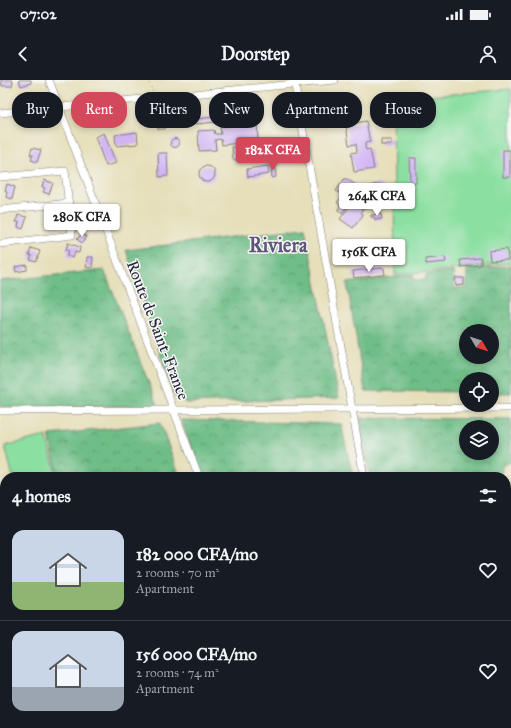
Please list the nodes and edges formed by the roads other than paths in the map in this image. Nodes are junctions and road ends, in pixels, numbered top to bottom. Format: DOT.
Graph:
graph roads {
  1 [pos="49,80"];
  2 [pos="335,80"];
  3 [pos="294,82"];
  4 [pos="53,92"];
  5 [pos="63,107"];
  6 [pos="12,112"];
  7 [pos="0,113"];
  8 [pos="63,120"];
  9 [pos="0,177"];
  10 [pos="69,203"];
  11 [pos="0,210"];
  12 [pos="0,244"];
  13 [pos="511,408"];
  14 [pos="352,409"];
  15 [pos="172,410"];
  16 [pos="0,411"];
  17 [pos="197,472"];
  18 [pos="363,472"];
  1 -- 4 [label="street, Route de Saint-France"];
  2 -- 3 [label="street"];
  3 -- 5 [label="street"];
  3 -- 14 [label="street"];
  6 -- 7 [label="street"];
  8 -- 15 [label="street, Route de Saint-France"];
  9 -- 10 [label="street"];
  10 -- 11 [label="street"];
  10 -- 12 [label="street"];
  13 -- 14 [label="street"];
  14 -- 15 [label="street"];
  14 -- 18 [label="street"];
  15 -- 16 [label="street"];
  15 -- 17 [label="street, Route de Saint-France"];
}
